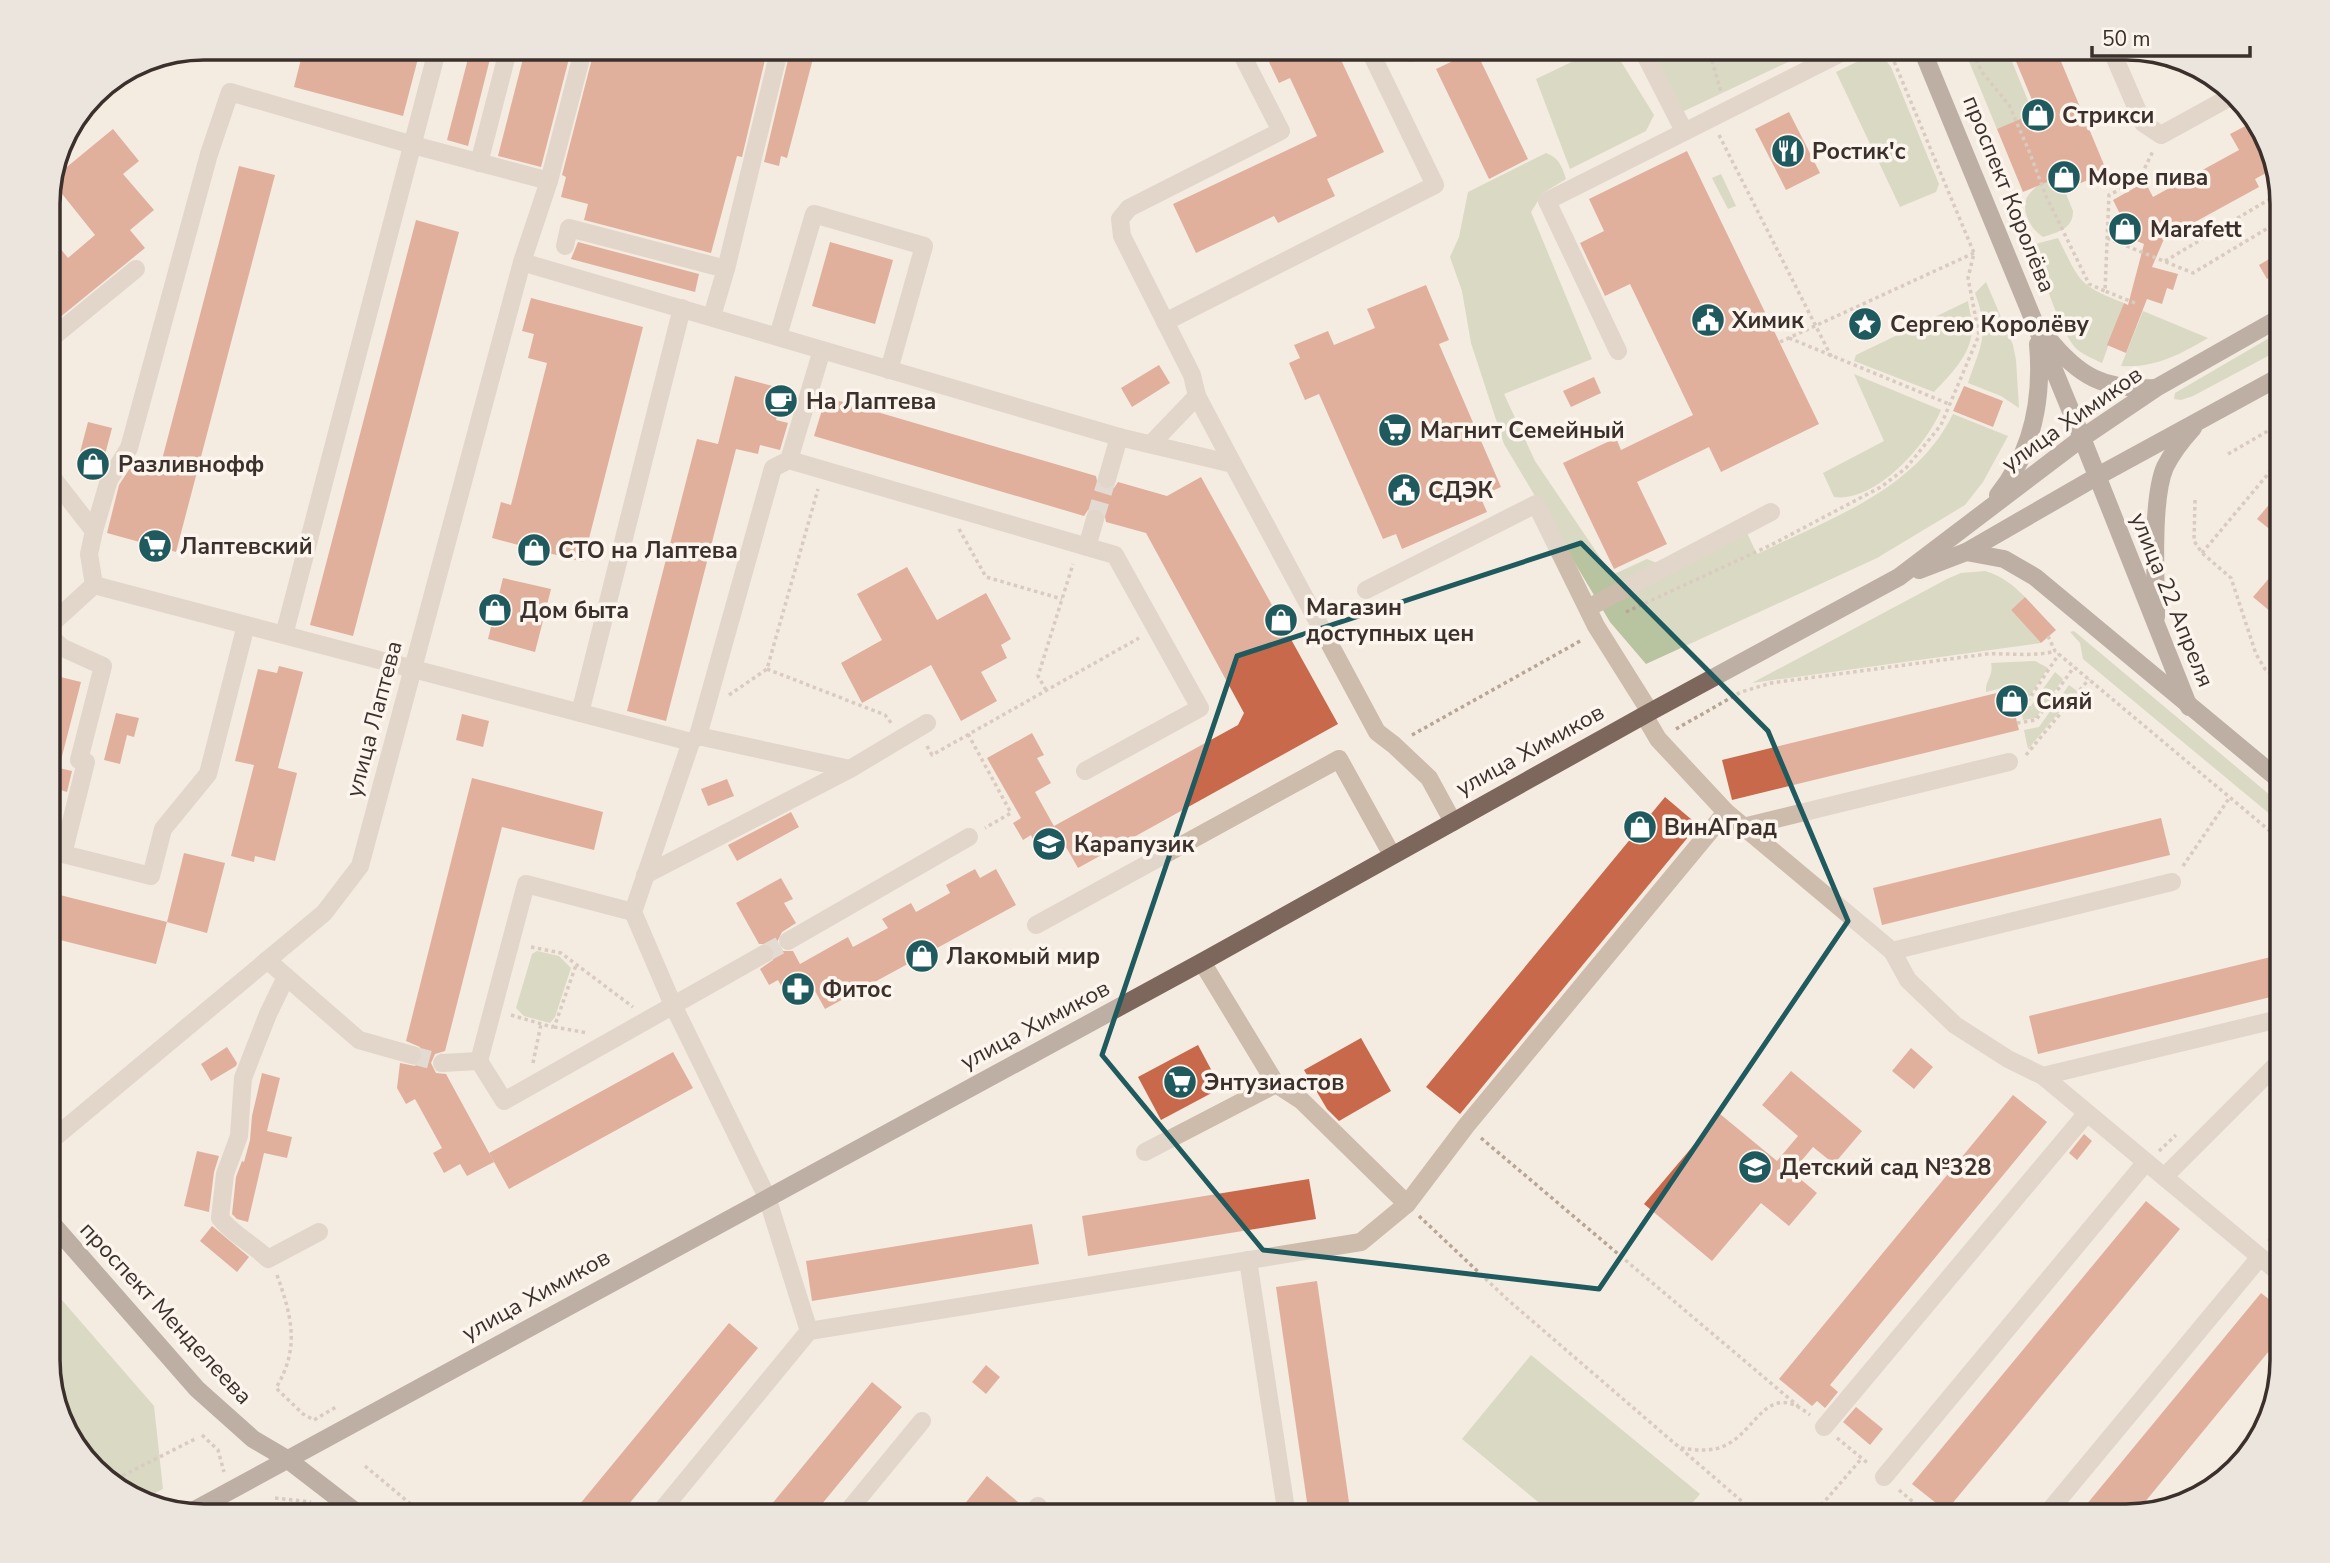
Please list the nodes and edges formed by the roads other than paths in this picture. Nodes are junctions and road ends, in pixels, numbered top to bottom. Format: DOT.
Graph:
graph roads {
  1 [pos="435,60"];
  2 [pos="506,60"];
  3 [pos="581,60"];
  4 [pos="777,60"];
  5 [pos="1245,60"];
  6 [pos="1374,60"];
  7 [pos="1648,60"];
  8 [pos="1827,60"];
  9 [pos="1926,60"];
  10 [pos="2116,60"];
  11 [pos="2226,100"];
  12 [pos="1684,131"];
  13 [pos="413,145"];
  14 [pos="479,163"];
  15 [pos="549,181"];
  16 [pos="565,246"];
  17 [pos="522,262"];
  18 [pos="136,269"];
  19 [pos="726,269"];
  20 [pos="682,308"];
  21 [pos="712,316"];
  22 [pos="1166,321"];
  23 [pos="2270,323"];
  24 [pos="2036,324"];
  25 [pos="60,331"];
  26 [pos="778,337"];
  27 [pos="822,350"];
  28 [pos="1618,351"];
  29 [pos="889,369"];
  30 [pos="2270,382"];
  31 [pos="2156,388"];
  32 [pos="1197,396"];
  33 [pos="2204,418"];
  34 [pos="1119,438"];
  35 [pos="2082,438"];
  36 [pos="1151,444"];
  37 [pos="789,460"];
  38 [pos="1233,464"];
  39 [pos="2096,477"];
  40 [pos="1107,479"];
  41 [pos="60,487"];
  42 [pos="1771,512"];
  43 [pos="1985,512"];
  44 [pos="1095,519"];
  45 [pos="94,531"];
  46 [pos="1083,546"];
  47 [pos="1966,552"];
  48 [pos="1899,577"];
  49 [pos="94,585"];
  50 [pos="1366,590"];
  51 [pos="1588,608"];
  52 [pos="60,616"];
  53 [pos="246,625"];
  54 [pos="2157,628"];
  55 [pos="284,635"];
  56 [pos="60,645"];
  57 [pos="412,669"];
  58 [pos="2189,707"];
  59 [pos="580,713"];
  60 [pos="1647,713"];
  61 [pos="915,730"];
  62 [pos="695,739"];
  63 [pos="2009,762"];
  64 [pos="850,769"];
  65 [pos="1085,771"];
  66 [pos="2270,772"];
  67 [pos="1726,812"];
  68 [pos="1453,822"];
  69 [pos="1743,827"];
  70 [pos="969,837"];
  71 [pos="1392,855"];
  72 [pos="645,875"];
  73 [pos="2172,882"];
  74 [pos="633,912"];
  75 [pos="1036,925"];
  76 [pos="788,941"];
  77 [pos="1892,951"];
  78 [pos="764,954"];
  79 [pos="267,960"];
  80 [pos="1202,962"];
  81 [pos="286,977"];
  82 [pos="673,1005"];
  83 [pos="2270,1021"];
  84 [pos="412,1055"];
  85 [pos="480,1061"];
  86 [pos="442,1063"];
  87 [pos="2270,1071"];
  88 [pos="2043,1076"];
  89 [pos="1276,1084"];
  90 [pos="2087,1113"];
  91 [pos="60,1133"];
  92 [pos="1145,1152"];
  93 [pos="2146,1162"];
  94 [pos="2164,1178"];
  95 [pos="767,1197"];
  96 [pos="1407,1204"];
  97 [pos="319,1232"];
  98 [pos="60,1233"];
  99 [pos="2260,1257"];
  100 [pos="1248,1260"];
  101 [pos="2270,1265"];
  102 [pos="808,1332"];
  103 [pos="922,1421"];
  104 [pos="1824,1427"];
  105 [pos="287,1459"];
  106 [pos="1884,1477"];
  107 [pos="205,1504"];
  108 [pos="345,1504"];
  109 [pos="666,1504"];
  110 [pos="854,1504"];
  111 [pos="1285,1504"];
  112 [pos="2055,1504"];
  1 -- 13 [label="street"];
  2 -- 14 [label="street"];
  3 -- 15 [label="street, улица Лаптева"];
  4 -- 19 [label="street"];
  5 -- 22 [label="street"];
  6 -- 22 [label="street"];
  7 -- 12 [label="street"];
  8 -- 12 [label="street"];
  9 -- 24 [label="main road, проспект Королёва"];
  10 -- 11 [label="street"];
  12 -- 28 [label="street"];
  13 -- 14 [label="street"];
  13 -- 45 [label="street"];
  13 -- 55 [label="street"];
  14 -- 15 [label="street"];
  15 -- 17 [label="street, улица Лаптева"];
  16 -- 19 [label="street"];
  17 -- 20 [label="street"];
  17 -- 57 [label="street, улица Лаптева"];
  18 -- 25 [label="street"];
  19 -- 21 [label="street"];
  20 -- 21 [label="street"];
  20 -- 59 [label="street"];
  21 -- 26 [label="street"];
  22 -- 32 [label="street"];
  23 -- 31 [label="main road, улица Химиков"];
  24 -- 31 [label="main road"];
  24 -- 35 [label="main road, проспект Королёва"];
  24 -- 43 [label="main road"];
  26 -- 27 [label="street"];
  26 -- 29 [label="street"];
  27 -- 29 [label="street"];
  27 -- 37 [label="street"];
  29 -- 34 [label="street"];
  30 -- 33 [label="main road, улица Химиков"];
  31 -- 35 [label="main road, улица Химиков"];
  32 -- 36 [label="street"];
  32 -- 38 [label="street"];
  33 -- 39 [label="main road, улица Химиков"];
  33 -- 54 [label="main road"];
  34 -- 36 [label="street"];
  34 -- 40 [label="street"];
  35 -- 39 [label="main road, проспект Королёва"];
  35 -- 43 [label="main road, улица Химиков"];
  36 -- 38 [label="street"];
  37 -- 46 [label="street"];
  37 -- 62 [label="street"];
  38 -- 68 [label="street"];
  39 -- 47 [label="main road, улица Химиков"];
  39 -- 54 [label="main road, улица 22 Апреля"];
  41 -- 45 [label="street"];
  42 -- 51 [label="street"];
  43 -- 48 [label="main road, улица Химиков"];
  44 -- 46 [label="street"];
  45 -- 49 [label="street"];
  46 -- 65 [label="street"];
  47 -- 48 [label="main road, улица Химиков"];
  47 -- 58 [label="main road"];
  48 -- 60 [label="main road, улица Химиков"];
  49 -- 52 [label="street"];
  49 -- 53 [label="street"];
  50 -- 51 [label="street"];
  51 -- 60 [label="street"];
  53 -- 55 [label="street"];
  53 -- 56 [label="street"];
  54 -- 58 [label="main road, улица 22 Апреля"];
  55 -- 57 [label="street"];
  57 -- 59 [label="street"];
  57 -- 79 [label="street, улица Лаптева"];
  58 -- 66 [label="main road, улица 22 Апреля"];
  59 -- 62 [label="street"];
  60 -- 67 [label="street"];
  60 -- 68 [label="main road, улица Химиков"];
  61 -- 64 [label="street"];
  62 -- 64 [label="street"];
  62 -- 72 [label="street"];
  63 -- 69 [label="street"];
  64 -- 72 [label="street"];
  67 -- 69 [label="street"];
  67 -- 96 [label="street"];
  68 -- 71 [label="main road, улица Химиков"];
  69 -- 77 [label="street"];
  70 -- 76 [label="street"];
  71 -- 75 [label="street"];
  71 -- 80 [label="main road, улица Химиков"];
  72 -- 74 [label="street"];
  73 -- 77 [label="street"];
  74 -- 82 [label="street"];
  74 -- 85 [label="street"];
  77 -- 88 [label="street"];
  78 -- 82 [label="street"];
  79 -- 81 [label="street"];
  79 -- 91 [label="street, улица Лаптева"];
  80 -- 89 [label="street"];
  80 -- 95 [label="main road, улица Химиков"];
  81 -- 84 [label="street"];
  81 -- 97 [label="street"];
  82 -- 85 [label="street"];
  82 -- 95 [label="street"];
  83 -- 88 [label="street"];
  85 -- 86 [label="street"];
  87 -- 94 [label="street"];
  88 -- 90 [label="street"];
  89 -- 92 [label="street"];
  89 -- 96 [label="street"];
  90 -- 93 [label="street"];
  90 -- 104 [label="street"];
  93 -- 94 [label="street"];
  93 -- 106 [label="street"];
  94 -- 99 [label="street"];
  95 -- 102 [label="street"];
  95 -- 105 [label="main road, улица Химиков"];
  96 -- 100 [label="street"];
  98 -- 105 [label="main road, проспект Менделеева"];
  99 -- 101 [label="street"];
  99 -- 112 [label="street"];
  100 -- 102 [label="street"];
  100 -- 111 [label="street"];
  102 -- 109 [label="street"];
  103 -- 110 [label="street"];
  105 -- 107 [label="main road, улица Химиков"];
  105 -- 108 [label="main road, проспект Менделеева"];
}
